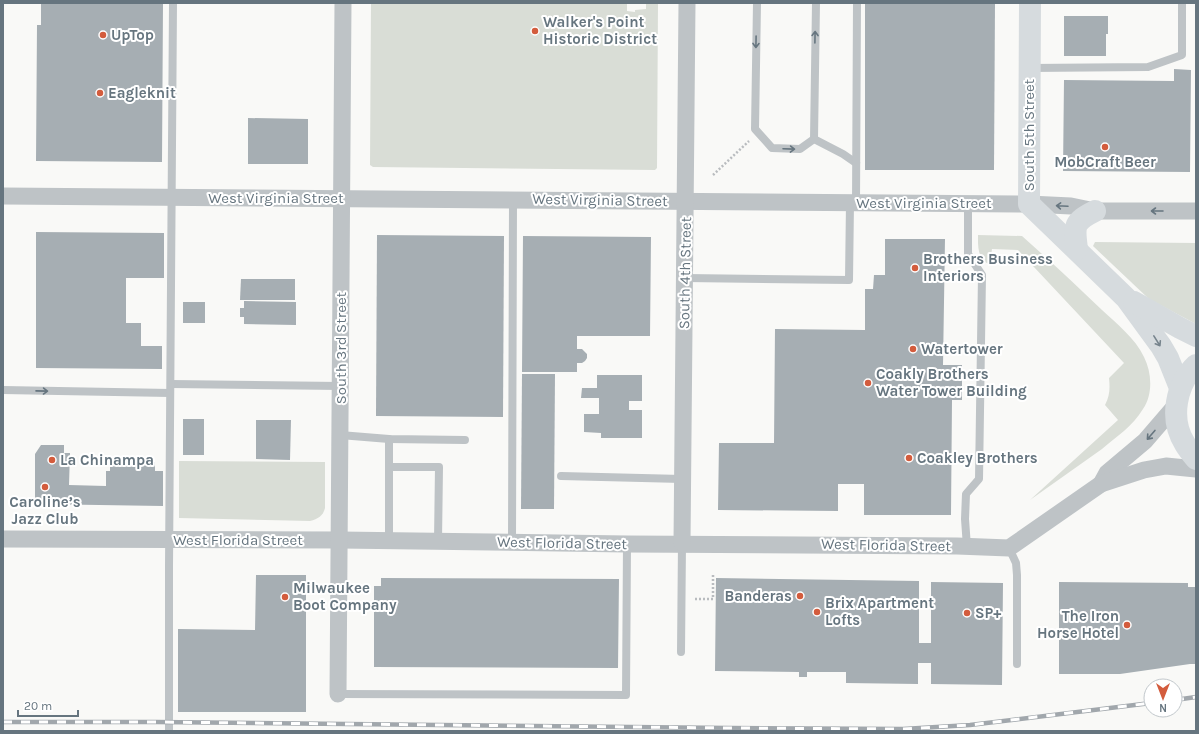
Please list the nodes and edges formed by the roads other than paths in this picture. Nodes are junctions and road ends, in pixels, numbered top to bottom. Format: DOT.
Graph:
graph roads {
  1 [pos="173,3"];
  2 [pos="343,3"];
  3 [pos="687,3"];
  4 [pos="757,3"];
  5 [pos="816,3"];
  6 [pos="857,3"];
  7 [pos="1030,3"];
  8 [pos="1182,3"];
  9 [pos="1030,68"];
  10 [pos="814,138"];
  11 [pos="856,163"];
  12 [pos="3,196"];
  13 [pos="172,197"];
  14 [pos="342,198"];
  15 [pos="513,200"];
  16 [pos="686,201"];
  17 [pos="853,203"];
  18 [pos="968,203"];
  19 [pos="1029,204"];
  20 [pos="1095,211"];
  21 [pos="1196,211"];
  22 [pos="1076,249"];
  23 [pos="685,278"];
  24 [pos="1126,298"];
  25 [pos="1196,336"];
  26 [pos="1196,364"];
  27 [pos="171,384"];
  28 [pos="341,386"];
  29 [pos="3,390"];
  30 [pos="170,393"];
  31 [pos="1178,397"];
  32 [pos="340,435"];
  33 [pos="389,439"];
  34 [pos="465,440"];
  35 [pos="1196,459"];
  36 [pos="389,467"];
  37 [pos="1196,469"];
  38 [pos="560,476"];
  39 [pos="682,478"];
  40 [pos="1101,484"];
  41 [pos="3,539"];
  42 [pos="169,539"];
  43 [pos="340,540"];
  44 [pos="389,541"];
  45 [pos="438,541"];
  46 [pos="512,542"];
  47 [pos="682,543"];
  48 [pos="627,544"];
  49 [pos="967,547"];
  50 [pos="1009,548"];
  51 [pos="682,652"];
  52 [pos="1017,664"];
  53 [pos="338,694"];
  54 [pos="169,731"];
  1 -- 13 [label="lane"];
  2 -- 14 [label="street, South 3rd Street"];
  3 -- 16 [label="street, South 4th Street"];
  4 -- 10 [label="lane, one-way"];
  10 -- 5 [label="lane, one-way"];
  6 -- 11 [label="lane"];
  7 -- 9 [label="street, South 5th Street"];
  8 -- 9 [label="lane"];
  9 -- 19 [label="street, South 5th Street"];
  10 -- 11 [label="lane"];
  11 -- 17 [label="lane"];
  12 -- 13 [label="street, West Virginia Street"];
  13 -- 14 [label="street, West Virginia Street"];
  13 -- 27 [label="lane"];
  14 -- 15 [label="street, West Virginia Street"];
  14 -- 28 [label="street, South 3rd Street"];
  15 -- 16 [label="street, West Virginia Street"];
  15 -- 46 [label="lane"];
  16 -- 17 [label="street, West Virginia Street"];
  16 -- 23 [label="street, South 4th Street"];
  17 -- 18 [label="street, West Virginia Street"];
  17 -- 23 [label="lane"];
  18 -- 19 [label="street, West Virginia Street"];
  18 -- 49 [label="lane"];
  20 -- 19 [label="street, West Virginia Street, one-way"];
  19 -- 22 [label="street, South 5th Street"];
  21 -- 20 [label="street, West Virginia Street, one-way"];
  20 -- 22 [label="street"];
  22 -- 24 [label="street, South 5th Street"];
  23 -- 39 [label="street, South 4th Street"];
  24 -- 25 [label="street, South 5th Street"];
  24 -- 31 [label="street, South 5th Street, one-way"];
  26 -- 31 [label="street"];
  27 -- 28 [label="lane"];
  27 -- 30 [label="lane"];
  28 -- 32 [label="street, South 3rd Street"];
  29 -- 30 [label="lane, one-way"];
  30 -- 42 [label="lane"];
  31 -- 35 [label="street"];
  31 -- 40 [label="street, one-way"];
  32 -- 33 [label="lane"];
  32 -- 43 [label="street, South 3rd Street"];
  33 -- 34 [label="lane"];
  33 -- 36 [label="lane"];
  36 -- 44 [label="lane"];
  36 -- 45 [label="lane"];
  37 -- 40 [label="street"];
  38 -- 39 [label="lane"];
  39 -- 47 [label="street, South 4th Street"];
  40 -- 50 [label="street"];
  41 -- 42 [label="street, West Florida Street"];
  42 -- 43 [label="street, West Florida Street"];
  42 -- 54 [label="lane"];
  43 -- 44 [label="street, West Florida Street"];
  43 -- 53 [label="street, South 3rd Street"];
  44 -- 45 [label="street, West Florida Street"];
  45 -- 46 [label="street, West Florida Street"];
  46 -- 48 [label="street, West Florida Street"];
  47 -- 48 [label="street, West Florida Street"];
  47 -- 49 [label="street, West Florida Street"];
  47 -- 51 [label="lane"];
  48 -- 53 [label="lane"];
  49 -- 50 [label="street, West Florida Street"];
  50 -- 52 [label="lane"];
}
